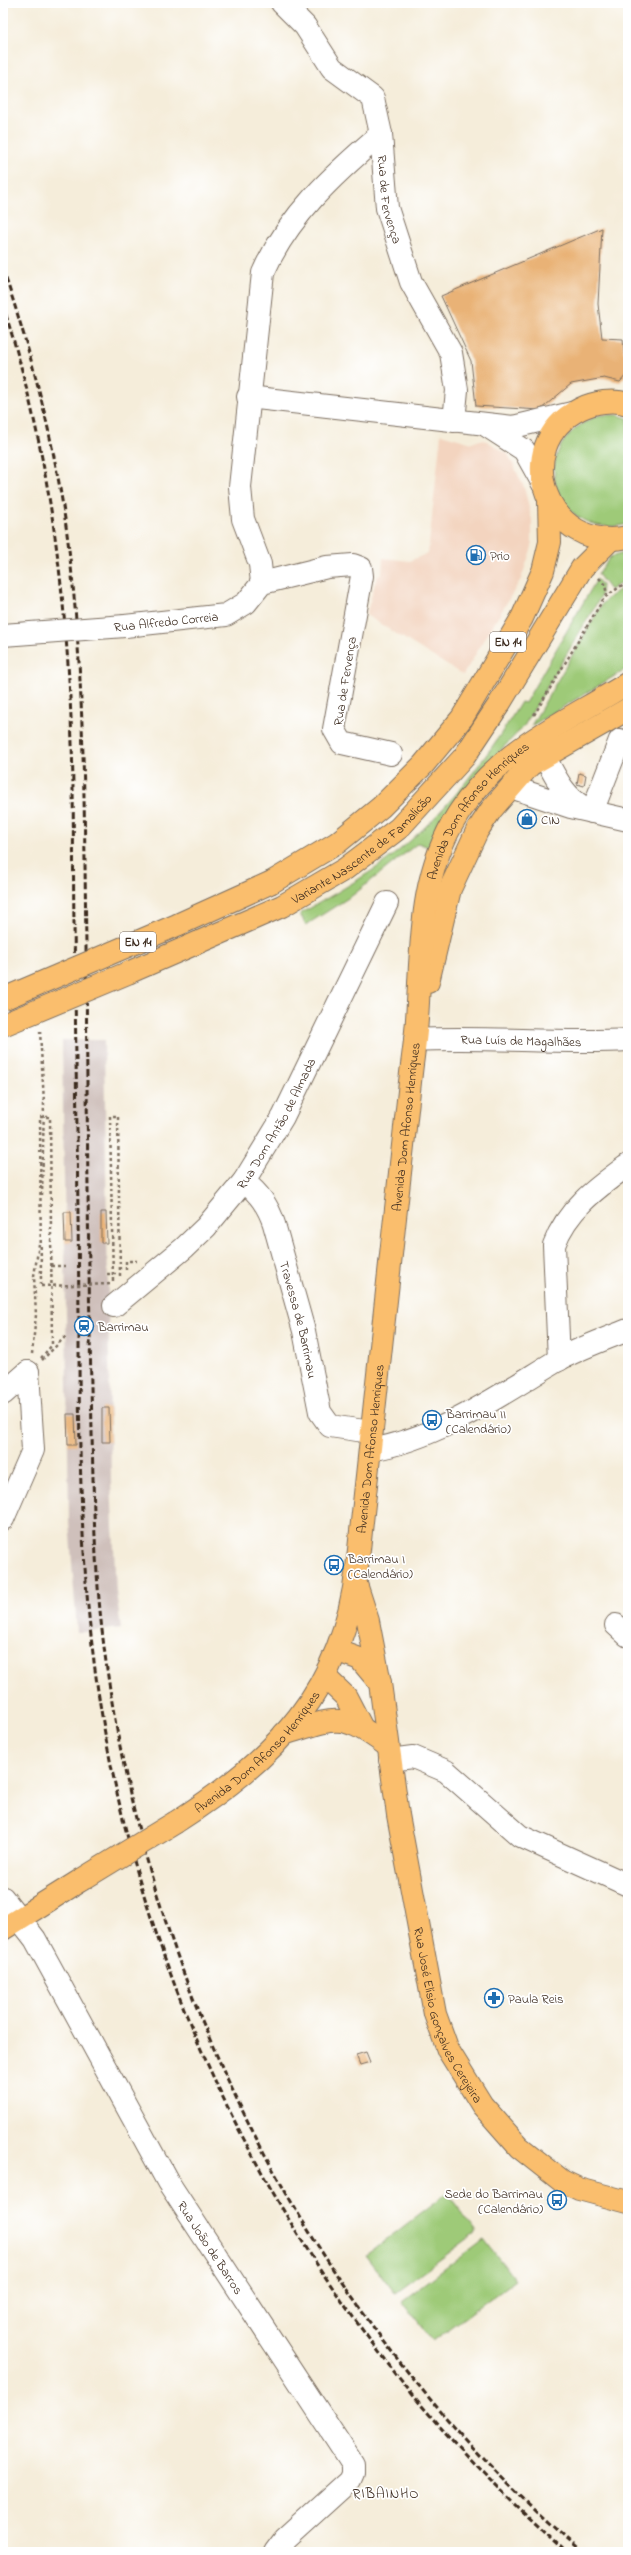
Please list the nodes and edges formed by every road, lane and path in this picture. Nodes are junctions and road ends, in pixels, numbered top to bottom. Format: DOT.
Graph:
graph roads {
  1 [pos="282,3"];
  2 [pos="381,134"];
  3 [pos="248,397"];
  4 [pos="627,402"];
  5 [pos="572,413"];
  6 [pos="454,421"];
  7 [pos="482,423"];
  8 [pos="546,493"];
  9 [pos="619,538"];
  10 [pos="595,575"];
  11 [pos="628,581"];
  12 [pos="262,583"];
  13 [pos="607,595"];
  14 [pos="3,635"];
  15 [pos="628,683"];
  16 [pos="628,709"];
  17 [pos="530,722"];
  18 [pos="620,740"];
  19 [pos="391,754"];
  20 [pos="529,758"];
  21 [pos="511,788"];
  22 [pos="592,812"];
  23 [pos="628,820"];
  24 [pos="387,903"];
  25 [pos="3,999"];
  26 [pos="3,1025"];
  27 [pos="40,1030"];
  28 [pos="416,1030"];
  29 [pos="628,1040"];
  30 [pos="628,1165"];
  31 [pos="244,1181"];
  32 [pos="51,1266"];
  33 [pos="65,1266"];
  34 [pos="107,1274"];
  35 [pos="120,1274"];
  36 [pos="116,1297"];
  37 [pos="628,1330"];
  38 [pos="66,1336"];
  39 [pos="559,1360"];
  40 [pos="28,1372"];
  41 [pos="3,1394"];
  42 [pos="370,1441"];
  43 [pos="3,1519"];
  44 [pos="355,1581"];
  45 [pos="338,1651"];
  46 [pos="326,1678"];
  47 [pos="380,1683"];
  48 [pos="360,1726"];
  49 [pos="284,1734"];
  50 [pos="389,1753"];
  51 [pos="628,1885"];
  52 [pos="3,1898"];
  53 [pos="12,1924"];
  54 [pos="628,2202"];
  55 [pos="275,2552"];
  1 -- 2 [label="street, Rua de Fervença"];
  2 -- 3 [label="street"];
  2 -- 6 [label="street, Rua de Fervença"];
  3 -- 6 [label="street"];
  3 -- 12 [label="street"];
  4 -- 5 [label="main road, EN 14"];
  5 -- 7 [label="street"];
  5 -- 8 [label="main road, EN 14"];
  6 -- 7 [label="street"];
  7 -- 8 [label="street"];
  8 -- 9 [label="main road, EN 14"];
  8 -- 25 [label="main road, Variante Nascente de Famalicão / EN 14, bridge"];
  9 -- 26 [label="main road, Variante Nascente de Famalicão / EN 14, bridge"];
  10 -- 13 [label="path"];
  11 -- 13 [label="path"];
  12 -- 14 [label="street, Rua Alfredo Correia, bridge"];
  12 -- 19 [label="street, Rua de Fervença"];
  13 -- 17 [label="path"];
  15 -- 20 [label="main road, Avenida Dom Afonso Henriques"];
  16 -- 20 [label="main road, Avenida Dom Afonso Henriques"];
  18 -- 22 [label="street"];
  20 -- 21 [label="main road, Avenida Dom Afonso Henriques"];
  20 -- 22 [label="street"];
  20 -- 28 [label="main road, Avenida Dom Afonso Henriques"];
  21 -- 22 [label="street"];
  21 -- 28 [label="main road, Avenida Dom Afonso Henriques"];
  22 -- 23 [label="street"];
  24 -- 31 [label="street, Rua Dom Antão de Almada"];
  27 -- 40 [label="path"];
  28 -- 29 [label="street, Rua Luís de Magalhães"];
  28 -- 42 [label="main road, Avenida Dom Afonso Henriques"];
  30 -- 39 [label="street"];
  31 -- 36 [label="street, Rua Dom Antão de Almada"];
  31 -- 42 [label="street, Travessa de Barrimau"];
  32 -- 33 [label="path"];
  32 -- 36 [label="path, bridge"];
  32 -- 40 [label="path"];
  34 -- 35 [label="path"];
  35 -- 36 [label="path"];
  35 -- 36 [label="path"];
  37 -- 39 [label="street, Travessa de Barrimau"];
  38 -- 40 [label="path"];
  39 -- 42 [label="street, Travessa de Barrimau"];
  40 -- 41 [label="street"];
  40 -- 43 [label="street"];
  42 -- 44 [label="main road, Avenida Dom Afonso Henriques"];
  44 -- 45 [label="main road, Avenida Dom Afonso Henriques"];
  44 -- 47 [label="main road, Rua José Elísio Gonçalves Cerejeira"];
  45 -- 46 [label="main road, Avenida Dom Afonso Henriques"];
  45 -- 47 [label="main road"];
  46 -- 48 [label="main road"];
  46 -- 49 [label="main road, Avenida Dom Afonso Henriques"];
  47 -- 50 [label="main road, Rua José Elísio Gonçalves Cerejeira"];
  48 -- 49 [label="main road"];
  48 -- 50 [label="main road"];
  49 -- 53 [label="main road, Avenida Dom Afonso Henriques, bridge"];
  50 -- 51 [label="street"];
  50 -- 54 [label="main road, Rua José Elísio Gonçalves Cerejeira"];
  52 -- 53 [label="street, Rua João de Barros"];
  53 -- 55 [label="street, Rua João de Barros"];
}
